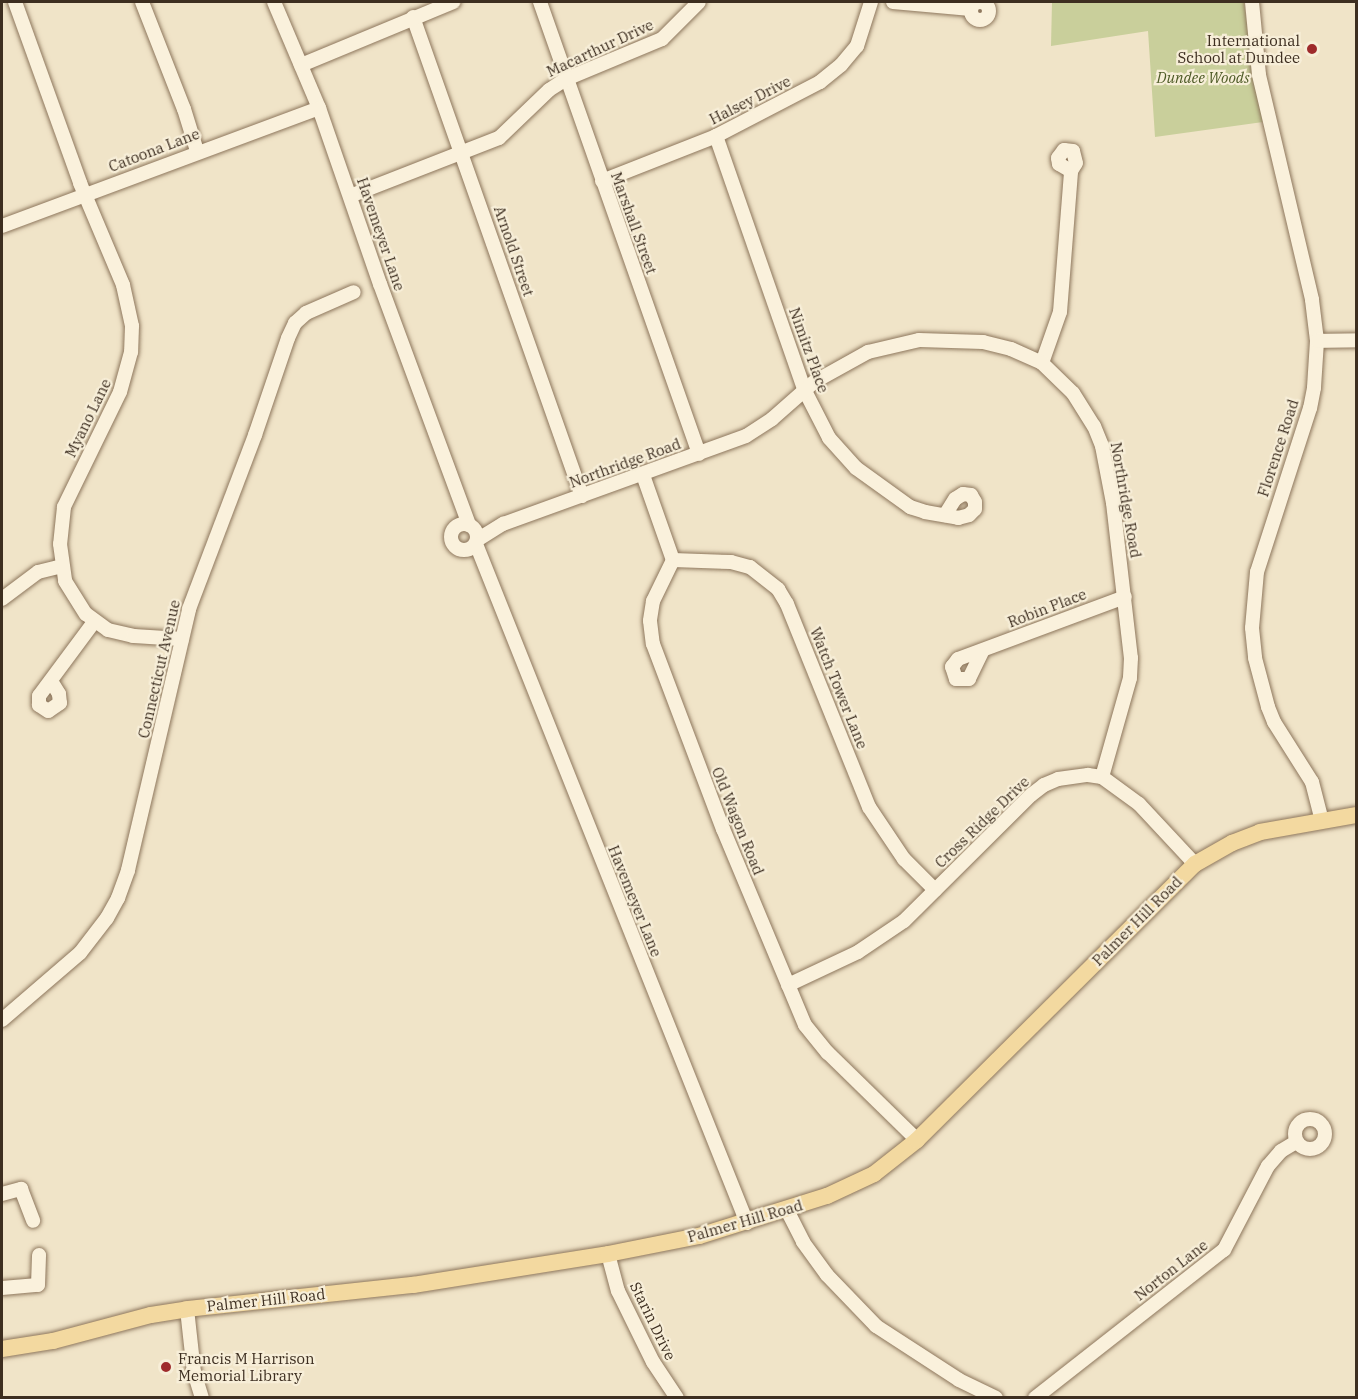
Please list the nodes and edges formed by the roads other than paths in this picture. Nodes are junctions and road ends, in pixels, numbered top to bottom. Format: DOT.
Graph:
graph roads {
  1 [pos="15,2"];
  2 [pos="142,2"];
  3 [pos="274,2"];
  4 [pos="453,2"];
  5 [pos="540,2"];
  6 [pos="699,2"];
  7 [pos="871,2"];
  8 [pos="893,2"];
  9 [pos="1252,2"];
  10 [pos="971,9"];
  11 [pos="413,17"];
  12 [pos="301,65"];
  13 [pos="566,79"];
  14 [pos="319,108"];
  15 [pos="716,136"];
  16 [pos="197,151"];
  17 [pos="462,151"];
  18 [pos="1071,171"];
  19 [pos="602,181"];
  20 [pos="86,194"];
  21 [pos="350,196"];
  22 [pos="2,226"];
  23 [pos="354,292"];
  24 [pos="1356,340"];
  25 [pos="1317,341"];
  26 [pos="1042,363"];
  27 [pos="805,391"];
  28 [pos="699,454"];
  29 [pos="643,475"];
  30 [pos="453,478"];
  31 [pos="582,496"];
  32 [pos="945,515"];
  33 [pos="454,530"];
  34 [pos="474,534"];
  35 [pos="461,550"];
  36 [pos="673,560"];
  37 [pos="62,566"];
  38 [pos="495,591"];
  39 [pos="1125,597"];
  40 [pos="2,599"];
  41 [pos="94,622"];
  42 [pos="182,639"];
  43 [pos="982,652"];
  44 [pos="51,681"];
  45 [pos="1102,777"];
  46 [pos="1356,815"];
  47 [pos="1322,821"];
  48 [pos="1195,864"];
  49 [pos="935,890"];
  50 [pos="788,985"];
  51 [pos="2,1020"];
  52 [pos="917,1140"];
  53 [pos="1296,1142"];
  54 [pos="2,1194"];
  55 [pos="787,1210"];
  56 [pos="33,1221"];
  57 [pos="747,1222"];
  58 [pos="608,1254"];
  59 [pos="39,1255"];
  60 [pos="2,1288"];
  61 [pos="187,1309"];
  62 [pos="2,1349"];
  63 [pos="202,1398"];
  64 [pos="677,1398"];
  65 [pos="996,1398"];
  66 [pos="1035,1398"];
  1 -- 20 [label="street, Myano Lane"];
  2 -- 16 [label="street"];
  3 -- 12 [label="street, Havemeyer Lane"];
  4 -- 11 [label="street"];
  5 -- 13 [label="street, Marshall Street"];
  6 -- 13 [label="street, Macarthur Drive"];
  7 -- 15 [label="street, Halsey Drive"];
  8 -- 10 [label="street"];
  9 -- 25 [label="street, Florence Road"];
  11 -- 12 [label="street"];
  11 -- 17 [label="street, Arnold Street"];
  12 -- 14 [label="street, Havemeyer Lane"];
  13 -- 17 [label="street, Macarthur Drive"];
  13 -- 19 [label="street, Marshall Street"];
  14 -- 16 [label="street, Catoona Lane"];
  14 -- 21 [label="street, Havemeyer Lane"];
  15 -- 19 [label="street, Halsey Drive"];
  15 -- 27 [label="street, Nimitz Place"];
  16 -- 20 [label="street, Catoona Lane"];
  17 -- 21 [label="street, Macarthur Drive"];
  17 -- 31 [label="street, Arnold Street"];
  18 -- 26 [label="street"];
  19 -- 28 [label="street, Marshall Street"];
  20 -- 22 [label="street, Catoona Lane"];
  20 -- 37 [label="street, Myano Lane"];
  21 -- 30 [label="street, Havemeyer Lane"];
  23 -- 42 [label="street, Connecticut Avenue"];
  24 -- 25 [label="street"];
  25 -- 47 [label="street, Florence Road"];
  26 -- 27 [label="street, Northridge Road"];
  26 -- 39 [label="street, Northridge Road"];
  27 -- 28 [label="street, Northridge Road"];
  27 -- 32 [label="street, Nimitz Place"];
  28 -- 29 [label="street, Northridge Road"];
  29 -- 31 [label="street, Northridge Road"];
  29 -- 36 [label="street"];
  30 -- 33 [label="street, Havemeyer Lane"];
  30 -- 34 [label="street, Havemeyer Lane"];
  31 -- 34 [label="street, Northridge Road"];
  33 -- 34 [label="street"];
  33 -- 35 [label="street"];
  34 -- 35 [label="street"];
  34 -- 38 [label="street, Havemeyer Lane"];
  35 -- 38 [label="street, Havemeyer Lane"];
  36 -- 49 [label="street, Watch Tower Lane"];
  36 -- 50 [label="street, Old Wagon Road"];
  37 -- 40 [label="street"];
  37 -- 41 [label="street, Myano Lane"];
  38 -- 57 [label="street, Havemeyer Lane"];
  39 -- 43 [label="street, Robin Place"];
  39 -- 45 [label="street, Northridge Road"];
  41 -- 42 [label="street, Myano Lane"];
  41 -- 44 [label="street"];
  42 -- 51 [label="street, Connecticut Avenue"];
  45 -- 48 [label="street"];
  45 -- 49 [label="street, Cross Ridge Drive"];
  46 -- 47 [label="main road, Palmer Hill Road"];
  47 -- 48 [label="main road, Palmer Hill Road"];
  48 -- 52 [label="main road, Palmer Hill Road"];
  49 -- 50 [label="street, Cross Ridge Drive"];
  50 -- 52 [label="street, Old Wagon Road"];
  52 -- 55 [label="main road, Palmer Hill Road"];
  53 -- 66 [label="street, Norton Lane"];
  54 -- 56 [label="street"];
  55 -- 57 [label="main road, Palmer Hill Road"];
  55 -- 65 [label="street"];
  57 -- 58 [label="main road, Palmer Hill Road"];
  58 -- 61 [label="main road, Palmer Hill Road"];
  58 -- 64 [label="street, Starin Drive"];
  59 -- 60 [label="street"];
  61 -- 62 [label="main road, Palmer Hill Road"];
  61 -- 63 [label="street"];
}
